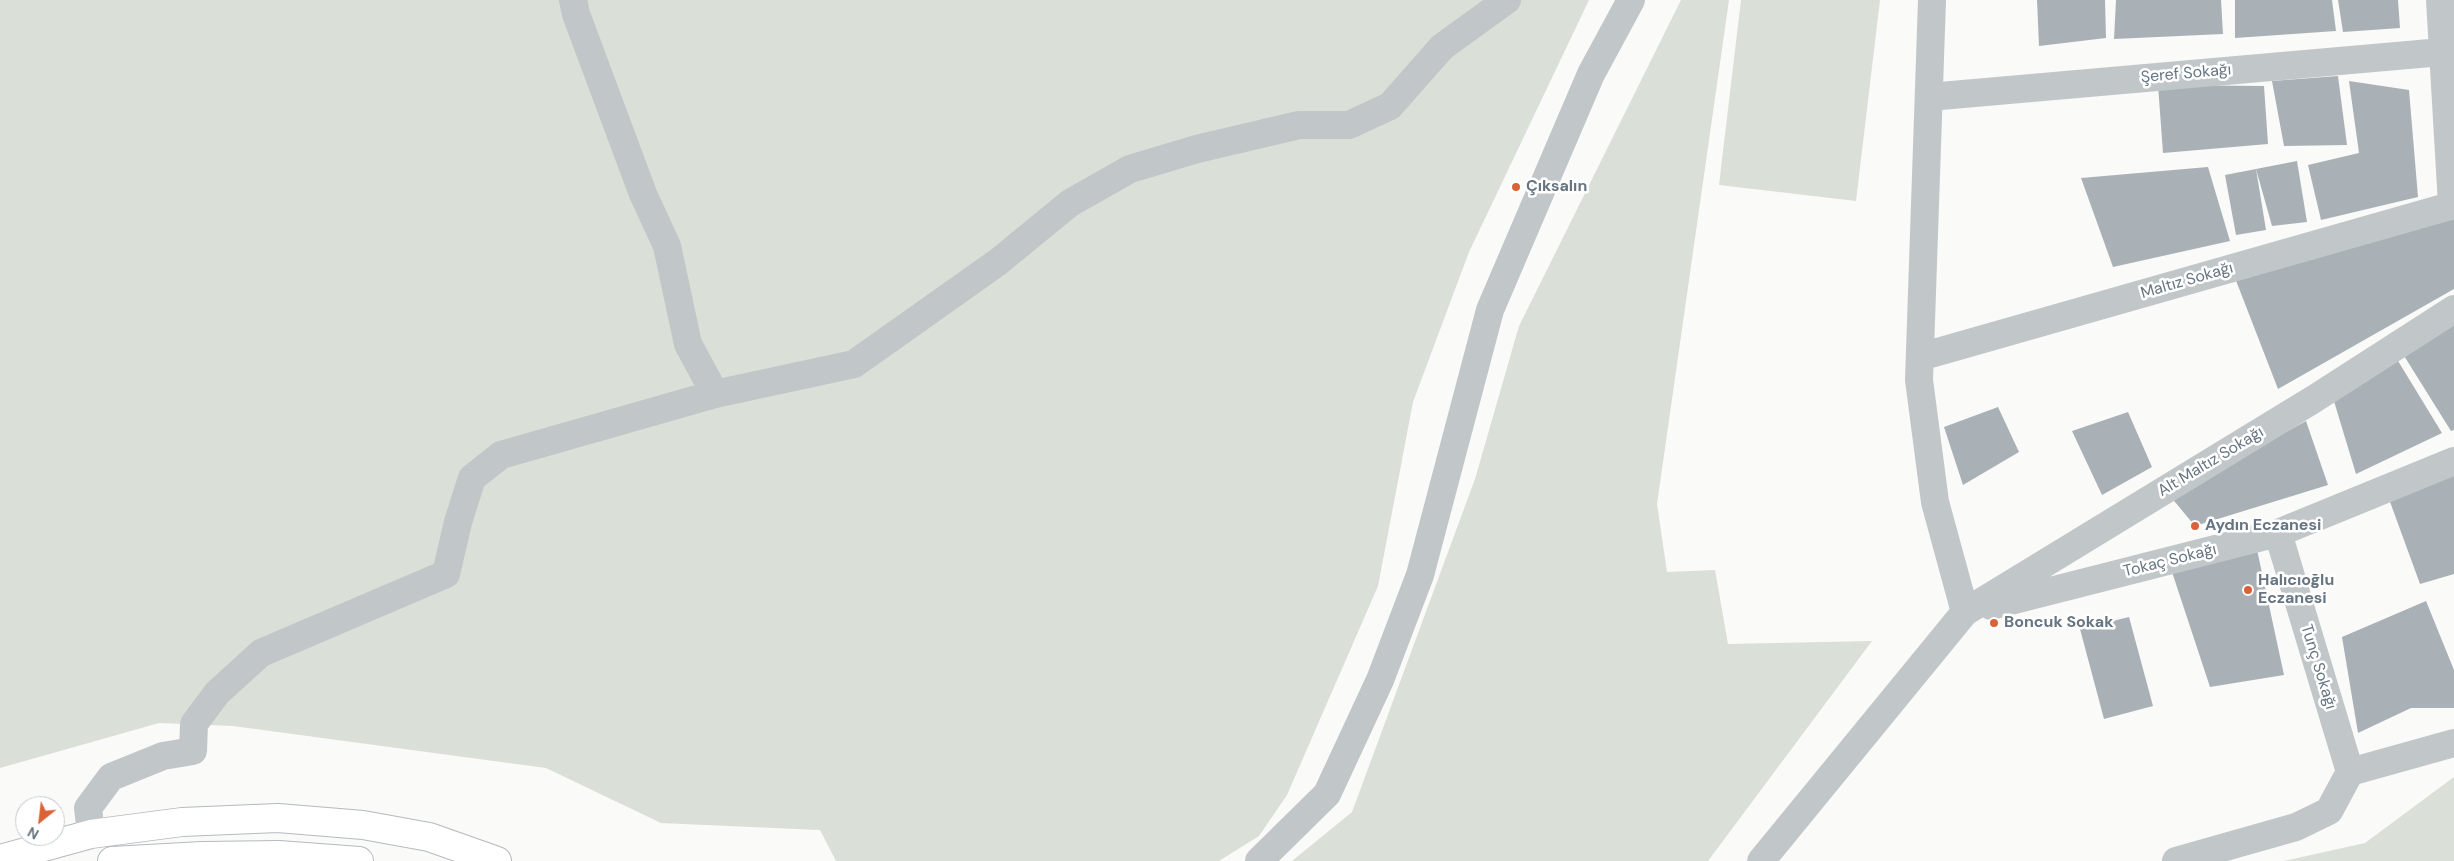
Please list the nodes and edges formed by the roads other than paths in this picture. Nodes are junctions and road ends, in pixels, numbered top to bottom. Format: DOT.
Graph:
graph roads {
  1 [pos="573,0"];
  2 [pos="1507,0"];
  3 [pos="1632,0"];
  4 [pos="1932,0"];
  5 [pos="2440,0"];
  6 [pos="2442,52"];
  7 [pos="1929,97"];
  8 [pos="2453,205"];
  9 [pos="2454,309"];
  10 [pos="1920,357"];
  11 [pos="715,394"];
  12 [pos="2454,461"];
  13 [pos="2278,534"];
  14 [pos="1965,612"];
  15 [pos="2454,743"];
  16 [pos="2350,772"];
  17 [pos="91,834"];
  18 [pos="0,860"];
  19 [pos="1262,860"];
  20 [pos="112,861"];
  21 [pos="358,861"];
  22 [pos="497,861"];
  23 [pos="1762,861"];
  24 [pos="2176,861"];
  1 -- 11 [label="street"];
  2 -- 11 [label="street"];
  3 -- 19 [label="street"];
  4 -- 7 [label="street"];
  5 -- 6 [label="street"];
  6 -- 7 [label="street, Şeref Sokağı"];
  6 -- 8 [label="street"];
  7 -- 10 [label="street"];
  8 -- 10 [label="street, Maltız Sokağı"];
  9 -- 14 [label="street, Alt Maltız Sokağı"];
  10 -- 14 [label="street"];
  11 -- 17 [label="street"];
  12 -- 13 [label="street, Tokaç Sokağı"];
  13 -- 14 [label="street, Tokaç Sokağı"];
  13 -- 16 [label="street, Tunç Sokağı"];
  14 -- 23 [label="street, Alt Maltız Sokağı"];
  15 -- 16 [label="street"];
  16 -- 24 [label="street"];
  17 -- 18 [label="main road"];
  17 -- 22 [label="main road"];
  20 -- 21 [label="main road"];
}
